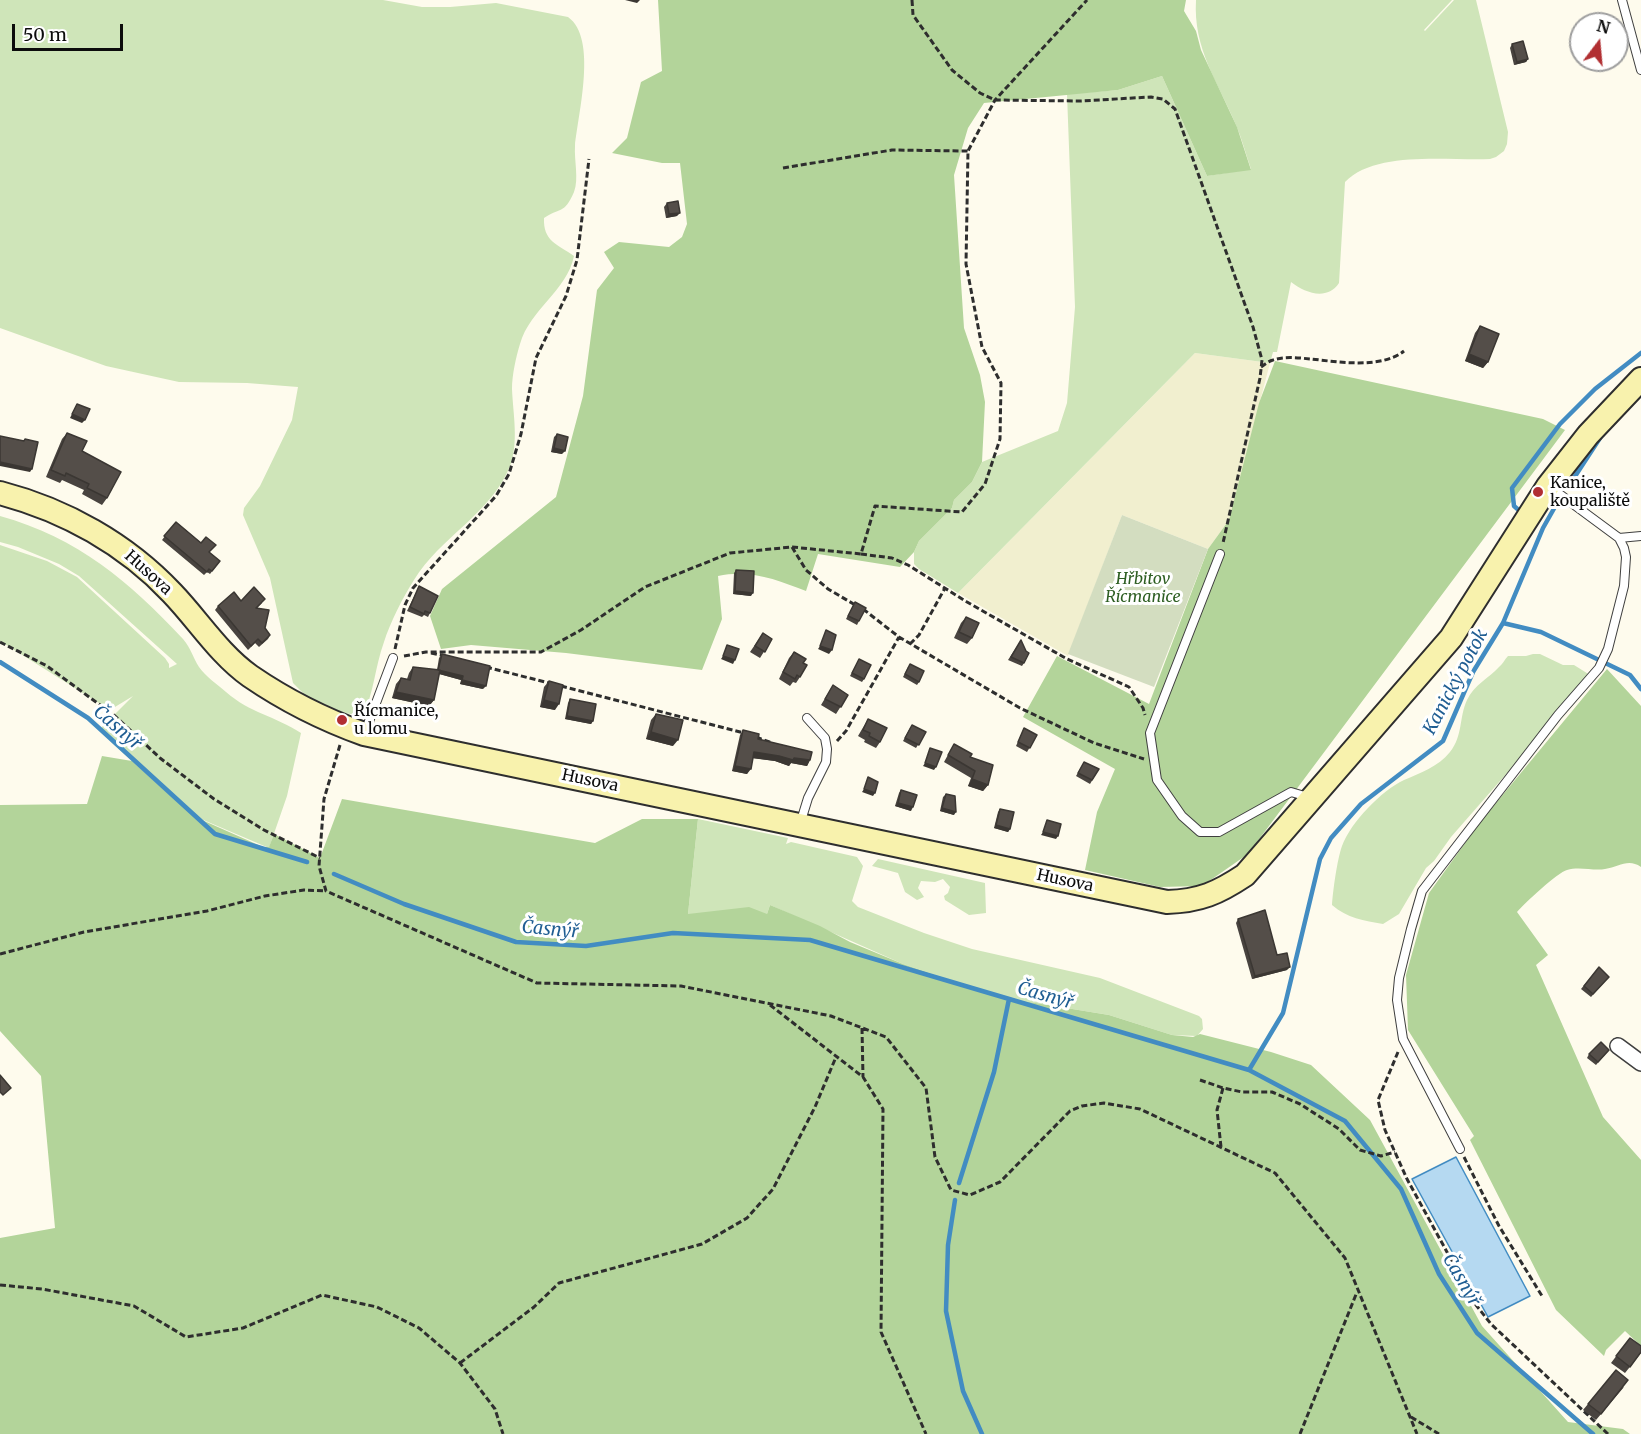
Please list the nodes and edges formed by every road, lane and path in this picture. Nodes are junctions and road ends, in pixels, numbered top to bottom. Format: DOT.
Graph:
graph roads {
  1 [pos="912,0"];
  2 [pos="1088,0"];
  3 [pos="1622,0"];
  4 [pos="1641,70"];
  5 [pos="995,100"];
  6 [pos="968,151"];
  7 [pos="589,159"];
  8 [pos="783,168"];
  9 [pos="1404,351"];
  10 [pos="1261,367"];
  11 [pos="1641,379"];
  12 [pos="1548,486"];
  13 [pos="0,493"];
  14 [pos="1641,536"];
  15 [pos="1619,538"];
  16 [pos="792,547"];
  17 [pos="861,554"];
  18 [pos="1220,554"];
  19 [pos="945,588"];
  20 [pos="899,637"];
  21 [pos="0,642"];
  22 [pos="910,644"];
  23 [pos="426,652"];
  24 [pos="449,657"];
  25 [pos="393,658"];
  26 [pos="483,666"];
  27 [pos="807,718"];
  28 [pos="355,730"];
  29 [pos="1150,733"];
  30 [pos="774,744"];
  31 [pos="827,749"];
  32 [pos="1154,762"];
  33 [pos="1312,798"];
  34 [pos="800,825"];
  35 [pos="320,858"];
  36 [pos="327,891"];
  37 [pos="0,954"];
  38 [pos="768,1003"];
  39 [pos="861,1027"];
  40 [pos="1403,1040"];
  41 [pos="1618,1046"];
  42 [pos="836,1057"];
  43 [pos="1641,1063"];
  44 [pos="863,1077"];
  45 [pos="1200,1080"];
  46 [pos="1223,1088"];
  47 [pos="1221,1147"];
  48 [pos="1460,1149"];
  49 [pos="1395,1152"];
  50 [pos="0,1285"];
  51 [pos="1358,1291"];
  52 [pos="1542,1296"];
  53 [pos="460,1363"];
  54 [pos="1409,1416"];
  55 [pos="503,1434"];
  56 [pos="926,1434"];
  57 [pos="1300,1434"];
  58 [pos="1417,1434"];
  59 [pos="1439,1434"];
  60 [pos="1608,1434"];
  1 -- 5 [label="path"];
  2 -- 5 [label="path"];
  3 -- 4 [label="lane"];
  5 -- 6 [label="path"];
  5 -- 10 [label="path"];
  6 -- 8 [label="path"];
  6 -- 17 [label="path"];
  7 -- 25 [label="path"];
  9 -- 10 [label="path"];
  10 -- 18 [label="path"];
  11 -- 12 [label="main road, Husova"];
  12 -- 15 [label="lane"];
  12 -- 33 [label="main road, Husova"];
  13 -- 28 [label="main road, Husova"];
  14 -- 15 [label="lane"];
  15 -- 40 [label="lane"];
  16 -- 17 [label="path"];
  16 -- 20 [label="path"];
  16 -- 23 [label="path"];
  17 -- 19 [label="path"];
  18 -- 29 [label="lane"];
  19 -- 22 [label="path"];
  19 -- 29 [label="path"];
  20 -- 22 [label="path"];
  20 -- 31 [label="path"];
  21 -- 35 [label="path"];
  22 -- 32 [label="path"];
  23 -- 24 [label="path"];
  23 -- 25 [label="path"];
  25 -- 28 [label="lane"];
  26 -- 30 [label="path"];
  27 -- 31 [label="lane"];
  28 -- 34 [label="main road, Husova"];
  28 -- 35 [label="path"];
  29 -- 32 [label="lane"];
  31 -- 34 [label="lane"];
  32 -- 33 [label="lane"];
  33 -- 34 [label="main road, Husova"];
  35 -- 36 [label="path"];
  36 -- 37 [label="path"];
  36 -- 38 [label="path"];
  38 -- 39 [label="path"];
  38 -- 42 [label="path"];
  39 -- 44 [label="path"];
  39 -- 47 [label="path"];
  40 -- 48 [label="lane"];
  40 -- 49 [label="path"];
  41 -- 43 [label="street"];
  42 -- 44 [label="path"];
  42 -- 53 [label="path"];
  44 -- 56 [label="path"];
  45 -- 46 [label="path"];
  46 -- 47 [label="path"];
  46 -- 49 [label="path"];
  47 -- 51 [label="path"];
  48 -- 52 [label="path"];
  49 -- 60 [label="path"];
  50 -- 53 [label="path"];
  51 -- 54 [label="path"];
  51 -- 57 [label="path"];
  53 -- 55 [label="path"];
  54 -- 58 [label="path"];
  54 -- 59 [label="path"];
}
